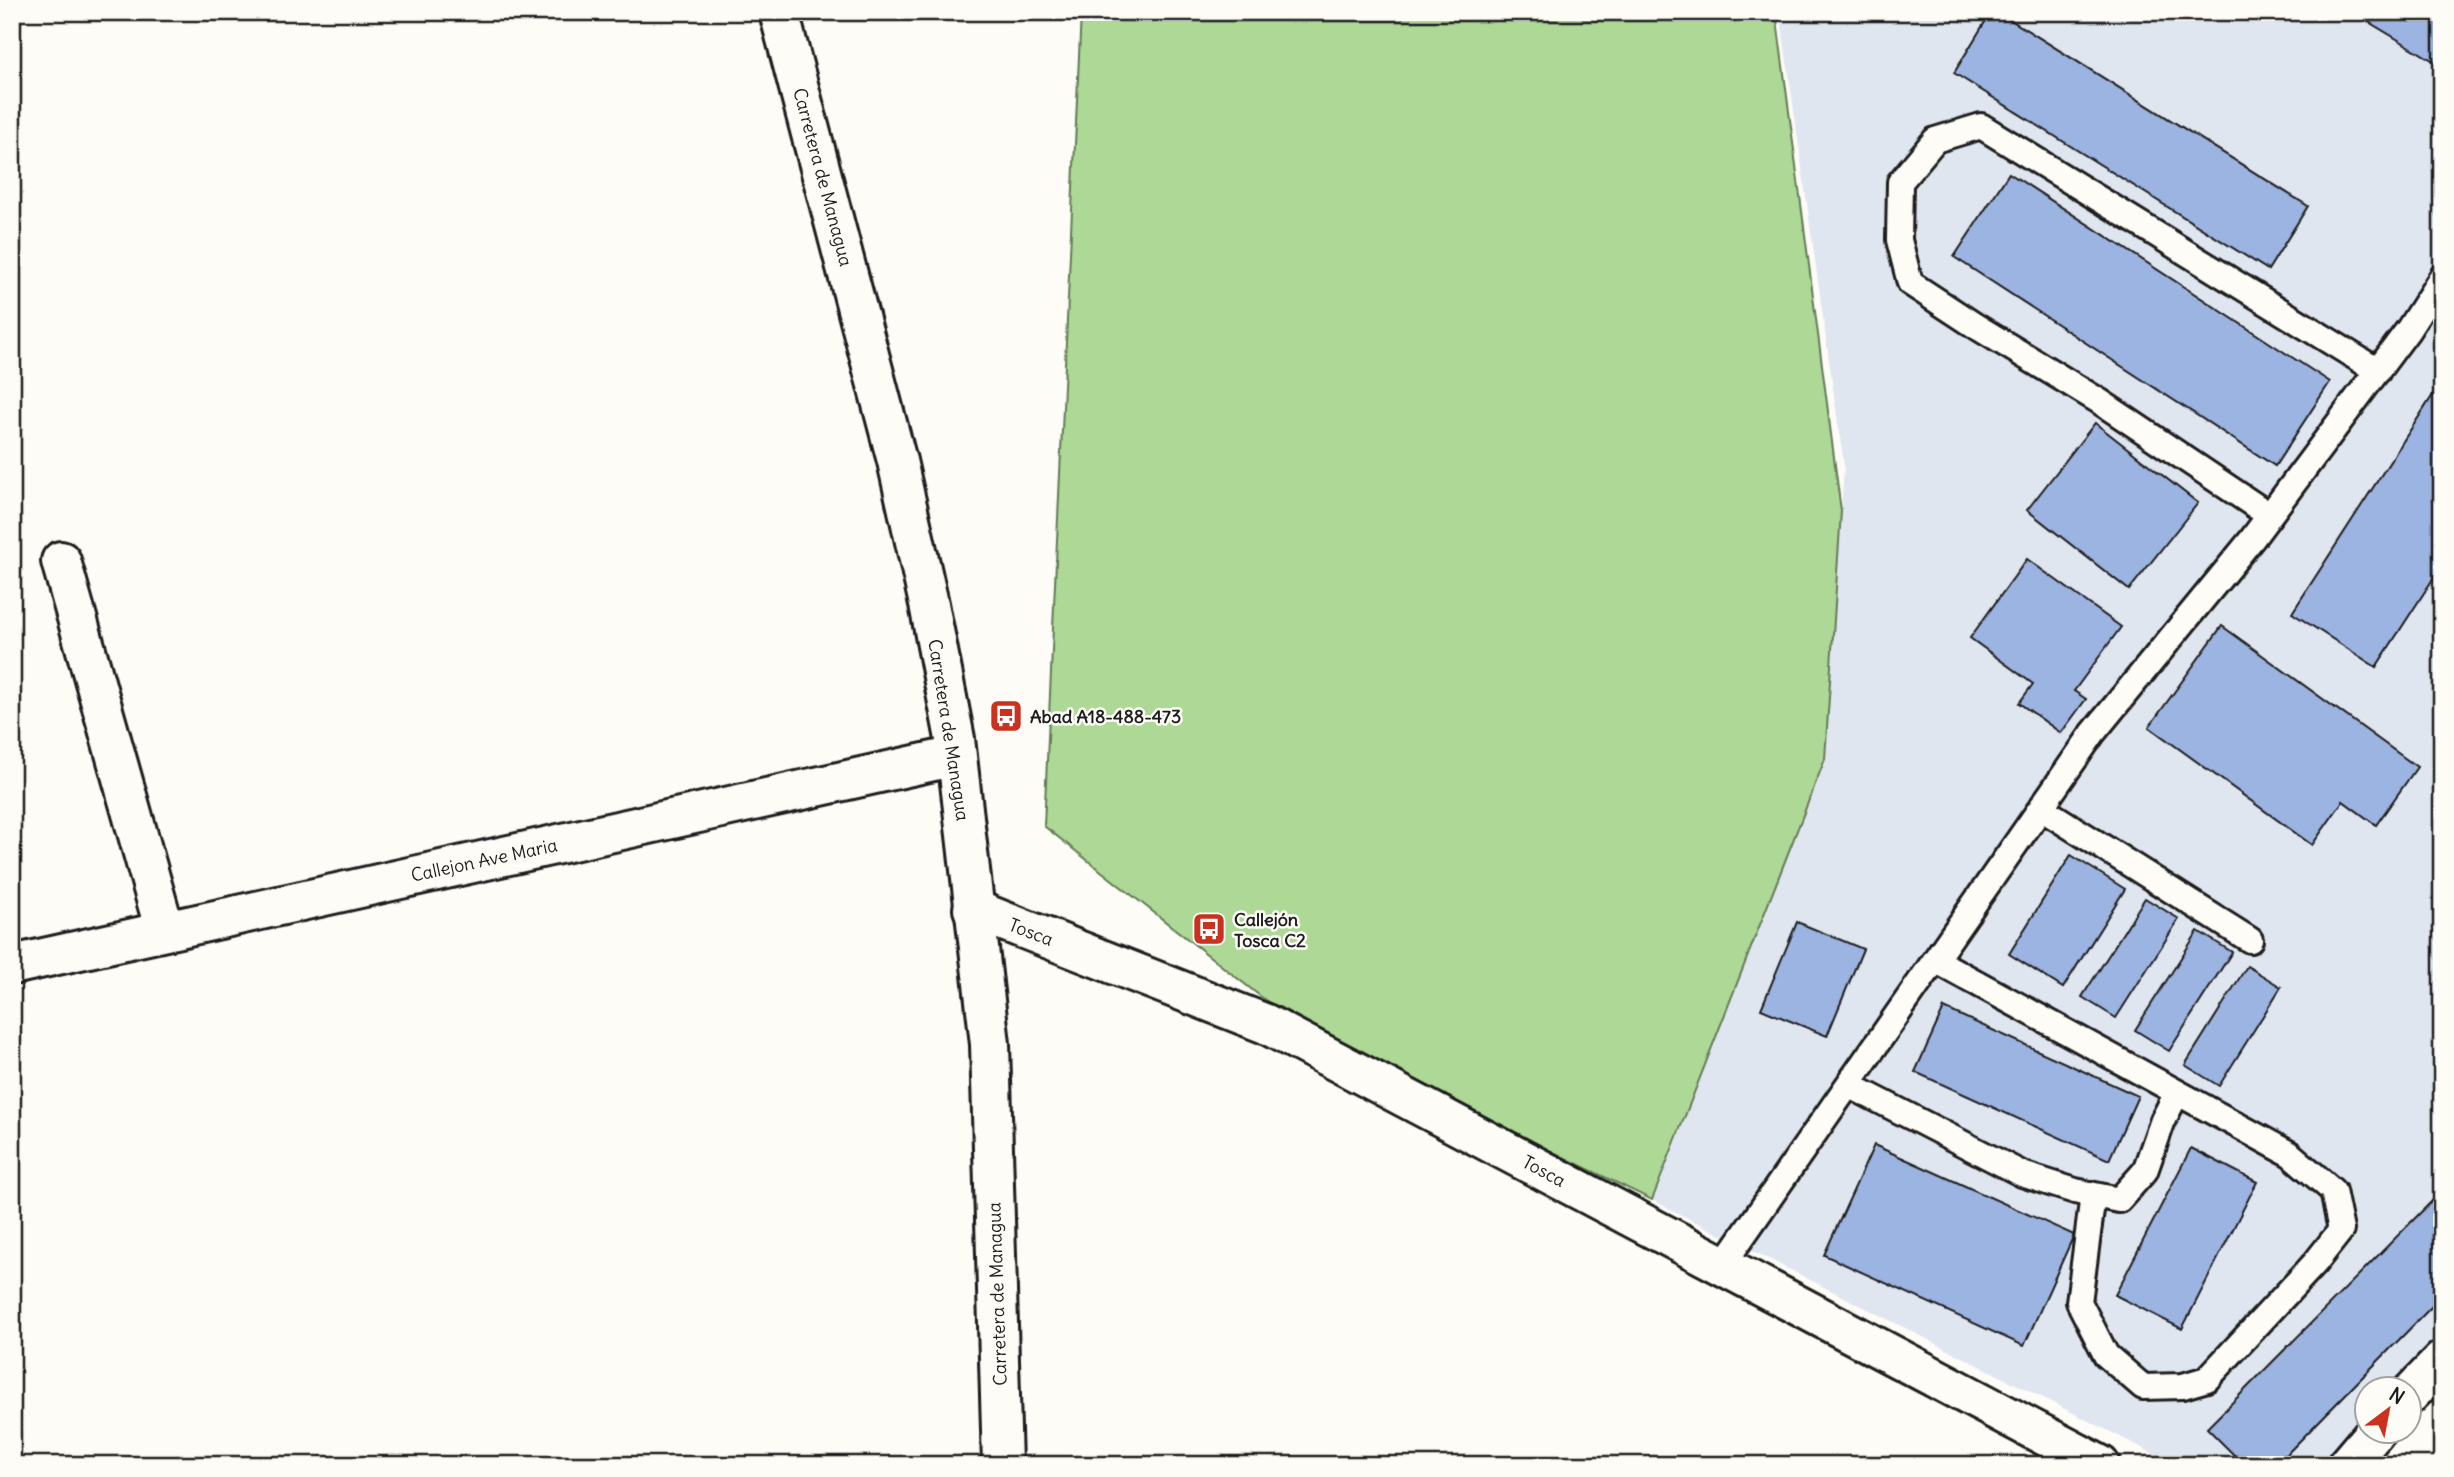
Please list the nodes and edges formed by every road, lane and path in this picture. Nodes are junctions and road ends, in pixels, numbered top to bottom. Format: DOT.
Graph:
graph roads {
  1 [pos="779,12"];
  2 [pos="2442,277"];
  3 [pos="2378,370"];
  4 [pos="2269,516"];
  5 [pos="61,561"];
  6 [pos="956,756"];
  7 [pos="2041,808"];
  8 [pos="973,909"];
  9 [pos="165,931"];
  10 [pos="2250,940"];
  11 [pos="1935,960"];
  12 [pos="12,965"];
  13 [pos="1849,1084"];
  14 [pos="2177,1093"];
  15 [pos="2093,1195"];
  16 [pos="1722,1266"];
  17 [pos="2442,1360"];
  18 [pos="2422,1382"];
  19 [pos="2363,1446"];
  20 [pos="1002,1465"];
  21 [pos="2100,1465"];
  22 [pos="2347,1465"];
  1 -- 6 [label="street, Carretera de Managua"];
  2 -- 3 [label="lane"];
  3 -- 4 [label="lane"];
  3 -- 4 [label="lane"];
  4 -- 7 [label="lane"];
  5 -- 9 [label="street"];
  6 -- 8 [label="street, Carretera de Managua"];
  6 -- 9 [label="street, Callejon Ave Maria"];
  7 -- 10 [label="lane"];
  7 -- 11 [label="lane"];
  8 -- 16 [label="street, Tosca"];
  8 -- 20 [label="street, Carretera de Managua"];
  9 -- 12 [label="street, Callejon Ave Maria"];
  11 -- 13 [label="lane"];
  11 -- 14 [label="lane"];
  13 -- 15 [label="lane"];
  13 -- 16 [label="lane"];
  14 -- 15 [label="lane"];
  14 -- 15 [label="lane"];
  16 -- 21 [label="street, Tosca"];
  17 -- 18 [label="street"];
  19 -- 22 [label="street"];
}
